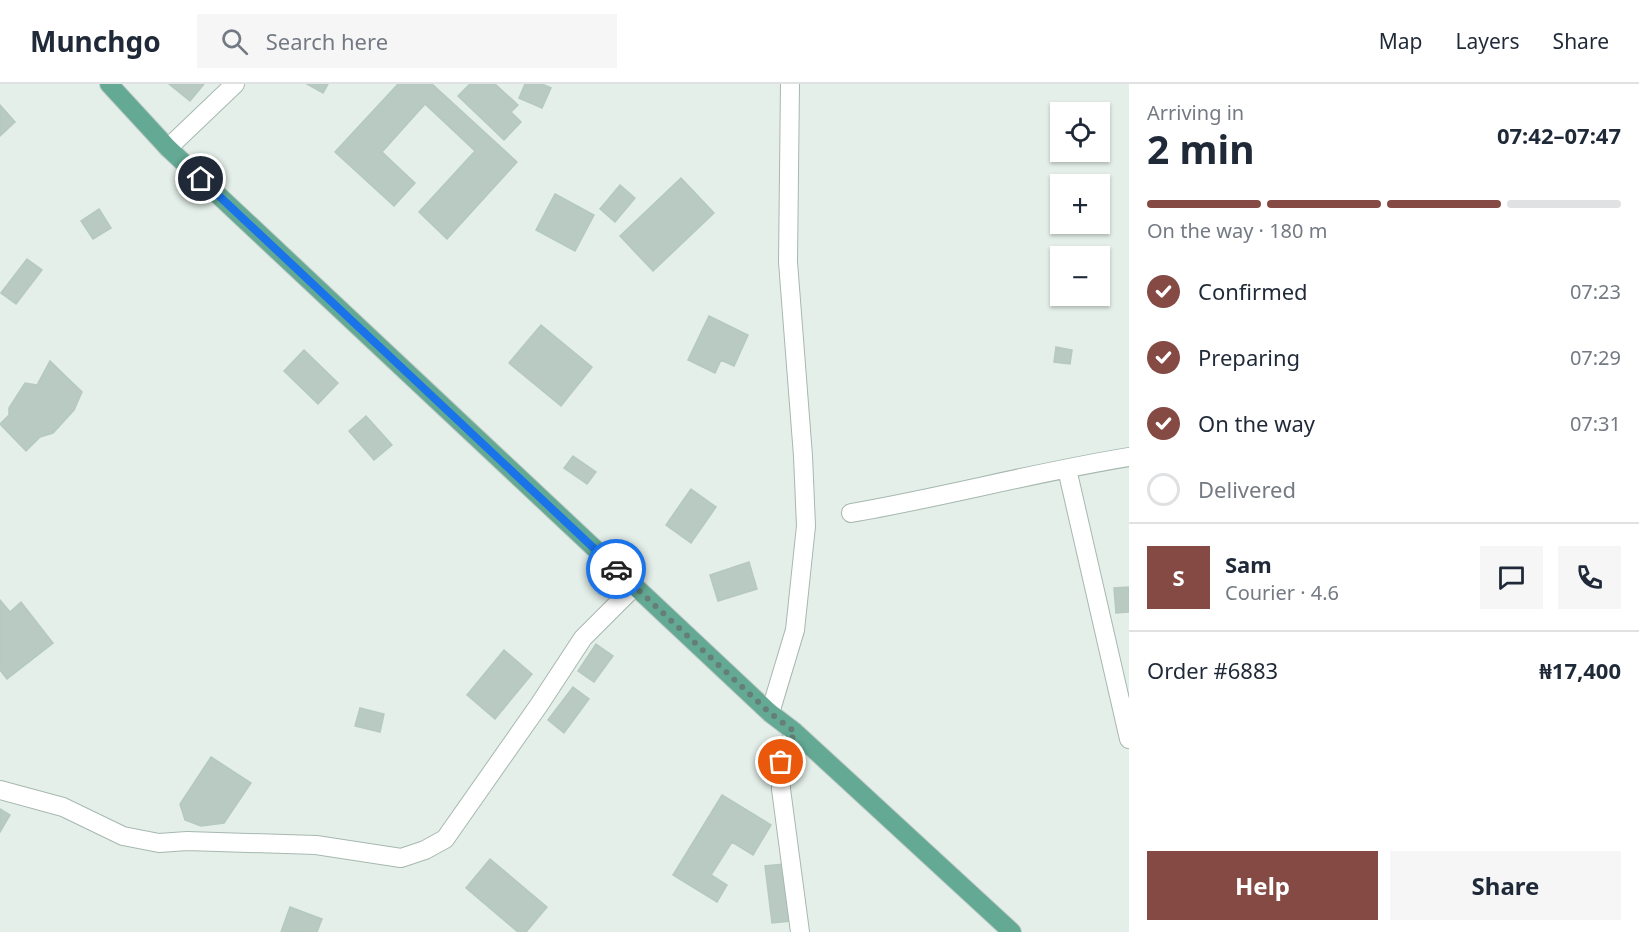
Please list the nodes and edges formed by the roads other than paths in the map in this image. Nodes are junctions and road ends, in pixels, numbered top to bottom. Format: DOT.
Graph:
graph roads {
  1 [pos="110,84"];
  2 [pos="236,84"];
  3 [pos="790,84"];
  4 [pos="168,148"];
  5 [pos="1129,457"];
  6 [pos="1066,469"];
  7 [pos="851,513"];
  8 [pos="635,586"];
  9 [pos="770,713"];
  10 [pos="795,732"];
  11 [pos="1129,739"];
  12 [pos="0,790"];
  13 [pos="801,932"];
  14 [pos="1012,932"];
  1 -- 4 [label="main road"];
  2 -- 4 [label="street"];
  3 -- 9 [label="street"];
  4 -- 8 [label="main road"];
  5 -- 6 [label="street"];
  6 -- 7 [label="street"];
  6 -- 11 [label="street"];
  8 -- 9 [label="main road"];
  8 -- 12 [label="street"];
  9 -- 10 [label="main road"];
  10 -- 13 [label="street"];
  10 -- 14 [label="main road"];
}
